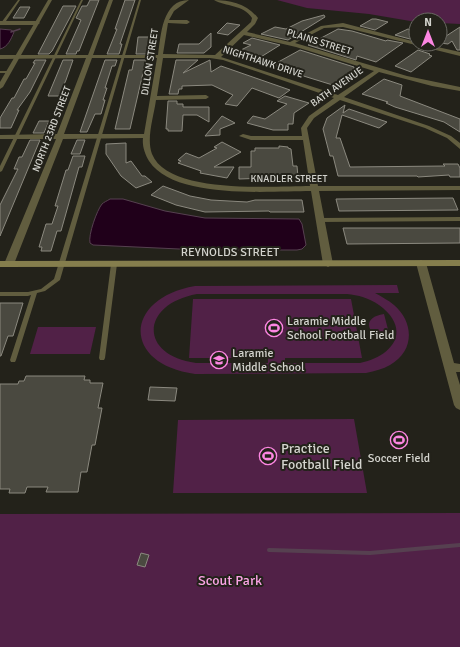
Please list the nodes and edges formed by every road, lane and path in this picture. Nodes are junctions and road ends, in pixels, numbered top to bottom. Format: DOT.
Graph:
graph roads {
  1 [pos="19,0"];
  2 [pos="50,0"];
  3 [pos="82,0"];
  4 [pos="110,0"];
  5 [pos="140,0"];
  6 [pos="187,0"];
  7 [pos="216,0"];
  8 [pos="166,21"];
  9 [pos="187,22"];
  10 [pos="2,23"];
  11 [pos="37,23"];
  12 [pos="243,33"];
  13 [pos="408,42"];
  14 [pos="292,43"];
  15 [pos="448,51"];
  16 [pos="460,54"];
  17 [pos="124,56"];
  18 [pos="160,56"];
  19 [pos="0,57"];
  20 [pos="19,57"];
  21 [pos="55,57"];
  22 [pos="90,57"];
  23 [pos="216,58"];
  24 [pos="379,70"];
  25 [pos="0,72"];
  26 [pos="9,72"];
  27 [pos="0,87"];
  28 [pos="460,89"];
  29 [pos="206,97"];
  30 [pos="338,97"];
  31 [pos="153,98"];
  32 [pos="147,136"];
  33 [pos="243,136"];
  34 [pos="0,137"];
  35 [pos="17,137"];
  36 [pos="60,137"];
  37 [pos="100,137"];
  38 [pos="305,138"];
  39 [pos="460,147"];
  40 [pos="0,171"];
  41 [pos="460,188"];
  42 [pos="315,189"];
  43 [pos="460,219"];
  44 [pos="320,220"];
  45 [pos="422,263"];
  46 [pos="460,263"];
  47 [pos="5,264"];
  48 [pos="62,264"];
  49 [pos="114,264"];
  50 [pos="328,264"];
  51 [pos="35,292"];
  52 [pos="0,294"];
  53 [pos="102,358"];
  54 [pos="13,360"];
  55 [pos="455,367"];
  56 [pos="460,405"];
  1 -- 10 [label="lane"];
  2 -- 11 [label="street"];
  3 -- 21 [label="lane"];
  4 -- 22 [label="street, NORTH 23RD STREET"];
  5 -- 17 [label="lane"];
  6 -- 8 [label="street, DILLON STREET"];
  7 -- 12 [label="street"];
  8 -- 9 [label="street"];
  8 -- 18 [label="street, DILLON STREET"];
  10 -- 11 [label="street"];
  11 -- 20 [label="street"];
  12 -- 14 [label="street, PLAINS STREET"];
  12 -- 23 [label="street"];
  13 -- 14 [label="street"];
  14 -- 24 [label="street, PLAINS STREET"];
  15 -- 16 [label="street"];
  17 -- 18 [label="street, NIGHTHAWK DRIVE"];
  17 -- 22 [label="street, NIGHTHAWK DRIVE"];
  17 -- 37 [label="lane"];
  18 -- 23 [label="street, NIGHTHAWK DRIVE"];
  18 -- 31 [label="street, DILLON STREET"];
  19 -- 20 [label="street, NIGHTHAWK DRIVE"];
  20 -- 21 [label="street, NIGHTHAWK DRIVE"];
  20 -- 26 [label="street"];
  21 -- 22 [label="street, NIGHTHAWK DRIVE"];
  21 -- 35 [label="lane"];
  22 -- 36 [label="street, NORTH 23RD STREET"];
  23 -- 30 [label="street, NIGHTHAWK DRIVE"];
  24 -- 28 [label="street, PLAINS STREET"];
  24 -- 30 [label="street, BATH AVENUE"];
  25 -- 26 [label="lane"];
  26 -- 27 [label="street"];
  29 -- 31 [label="street"];
  30 -- 38 [label="street, BATH AVENUE"];
  30 -- 39 [label="street, NIGHTHAWK DRIVE"];
  31 -- 32 [label="street, DILLON STREET"];
  32 -- 37 [label="street"];
  32 -- 42 [label="street, KNADLER STREET"];
  33 -- 38 [label="street"];
  34 -- 35 [label="street"];
  35 -- 36 [label="street"];
  35 -- 40 [label="lane"];
  36 -- 37 [label="street"];
  36 -- 47 [label="street, NORTH 23RD STREET"];
  37 -- 48 [label="lane"];
  38 -- 42 [label="street, BATH AVENUE"];
  41 -- 42 [label="street, KNADLER STREET"];
  42 -- 44 [label="street, BATH AVENUE"];
  43 -- 44 [label="lane"];
  44 -- 50 [label="street, BATH AVENUE"];
  45 -- 46 [label="main road, REYNOLDS STREET"];
  45 -- 50 [label="main road, REYNOLDS STREET"];
  45 -- 55 [label="street"];
  47 -- 48 [label="main road, REYNOLDS STREET"];
  48 -- 49 [label="main road, REYNOLDS STREET"];
  48 -- 51 [label="lane"];
  49 -- 50 [label="main road, REYNOLDS STREET"];
  49 -- 53 [label="lane"];
  51 -- 52 [label="lane"];
  51 -- 54 [label="lane"];
  55 -- 56 [label="street"];
}
